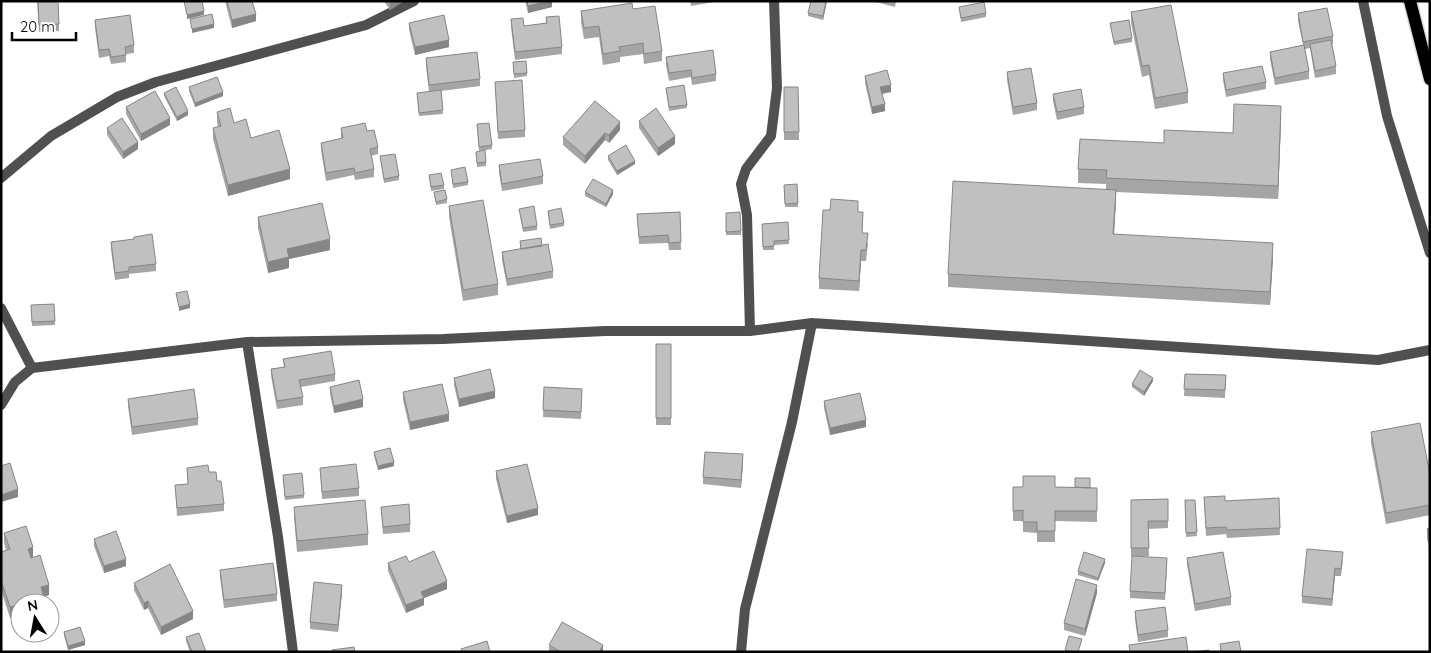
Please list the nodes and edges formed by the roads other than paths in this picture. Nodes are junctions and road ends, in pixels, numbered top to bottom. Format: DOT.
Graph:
graph roads {
  1 [pos="414,1"];
  2 [pos="774,1"];
  3 [pos="1363,1"];
  4 [pos="1410,1"];
  5 [pos="1430,79"];
  6 [pos="1,178"];
  7 [pos="1430,253"];
  8 [pos="1,308"];
  9 [pos="812,323"];
  10 [pos="750,331"];
  11 [pos="246,342"];
  12 [pos="1430,350"];
  13 [pos="32,368"];
  14 [pos="1,405"];
  15 [pos="293,652"];
  16 [pos="741,652"];
  1 -- 6 [label="street"];
  2 -- 10 [label="street"];
  3 -- 7 [label="street"];
  4 -- 5 [label="main road"];
  8 -- 13 [label="street"];
  9 -- 10 [label="street"];
  9 -- 12 [label="street"];
  9 -- 16 [label="street"];
  10 -- 11 [label="street"];
  11 -- 13 [label="street"];
  11 -- 15 [label="street"];
  13 -- 14 [label="street"];
}
